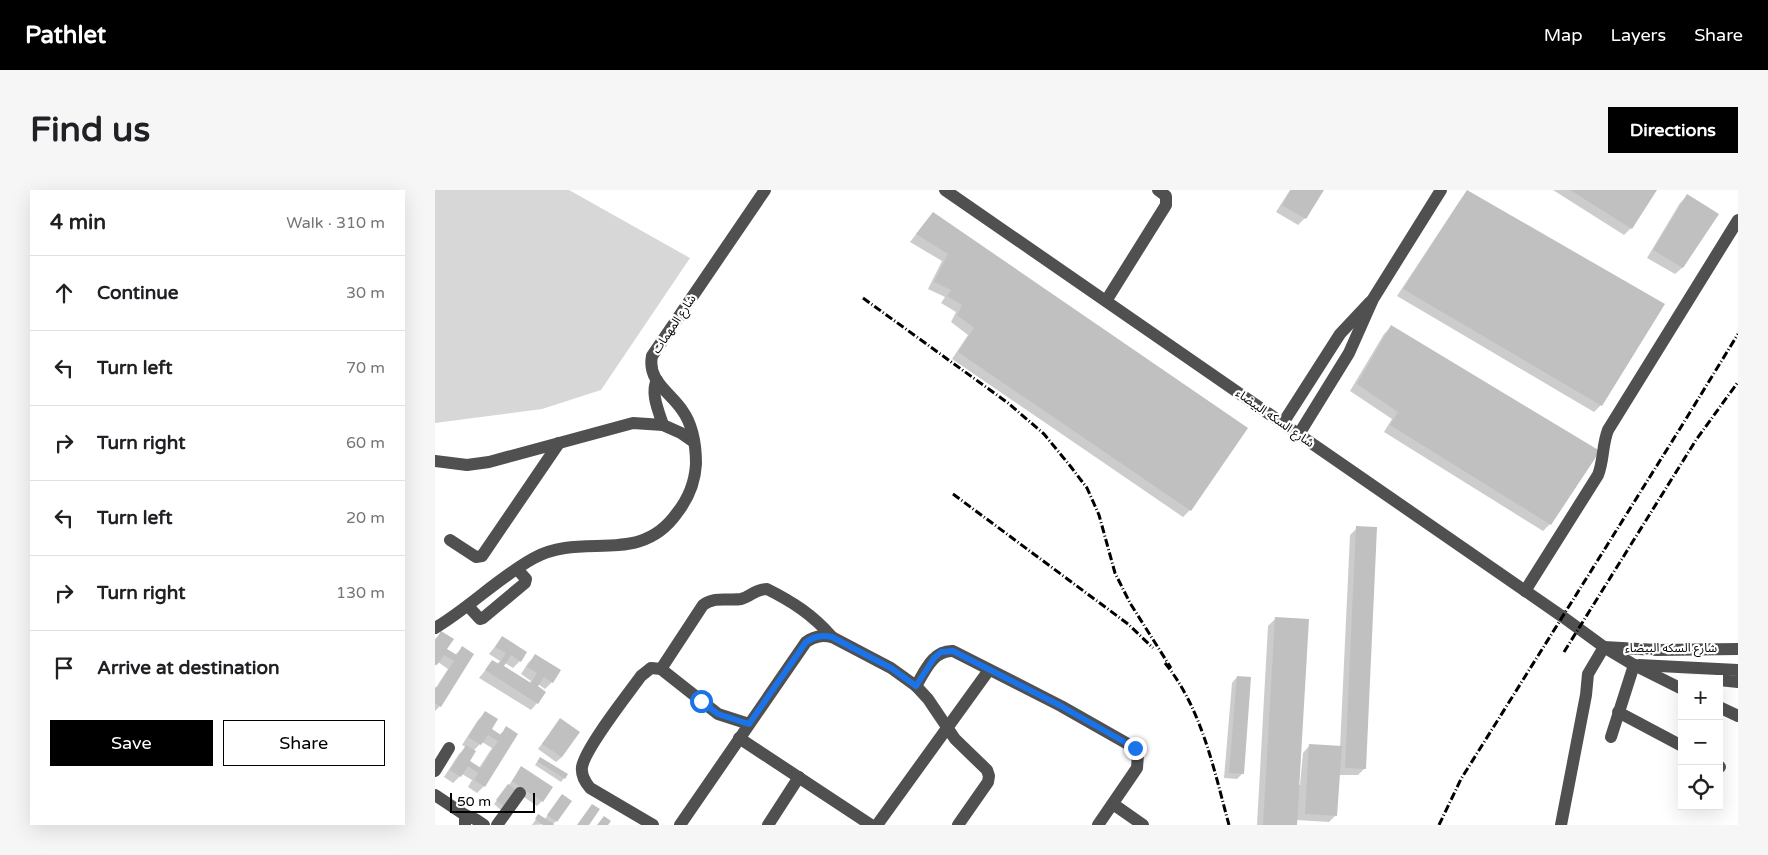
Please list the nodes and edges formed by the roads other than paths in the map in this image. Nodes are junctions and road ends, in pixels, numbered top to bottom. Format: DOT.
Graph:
graph roads {
  1 [pos="765,190"];
  2 [pos="945,190"];
  3 [pos="1158,190"];
  4 [pos="1441,190"];
  5 [pos="1738,220"];
  6 [pos="1373,299"];
  7 [pos="1106,301"];
  8 [pos="657,380"];
  9 [pos="1283,423"];
  10 [pos="663,425"];
  11 [pos="1299,434"];
  12 [pos="694,442"];
  13 [pos="559,443"];
  14 [pos="435,461"];
  15 [pos="450,540"];
  16 [pos="517,569"];
  17 [pos="1525,592"];
  18 [pos="468,606"];
  19 [pos="435,628"];
  20 [pos="832,637"];
  21 [pos="1603,646"];
  22 [pos="1738,649"];
  23 [pos="1633,665"];
  24 [pos="661,669"];
  25 [pos="989,670"];
  26 [pos="1738,670"];
  27 [pos="1723,680"];
  28 [pos="1678,681"];
  29 [pos="1667,682"];
  30 [pos="1738,682"];
  31 [pos="916,686"];
  32 [pos="1678,687"];
  33 [pos="1723,709"];
  34 [pos="1619,712"];
  35 [pos="1738,716"];
  36 [pos="749,724"];
  37 [pos="947,728"];
  38 [pos="1611,736"];
  39 [pos="739,738"];
  40 [pos="1678,744"];
  41 [pos="449,748"];
  42 [pos="435,771"];
  43 [pos="799,777"];
  44 [pos="521,793"];
  45 [pos="435,795"];
  46 [pos="1113,804"];
  47 [pos="465,820"];
  48 [pos="484,825"];
  49 [pos="497,825"];
  50 [pos="653,825"];
  51 [pos="680,825"];
  52 [pos="768,825"];
  53 [pos="871,825"];
  54 [pos="877,825"];
  55 [pos="958,825"];
  56 [pos="1098,825"];
  57 [pos="1143,825"];
  58 [pos="1561,825"];
  1 -- 8 [label="street, شارع المهمات"];
  2 -- 7 [label="street, شارع السكه البيضاء"];
  3 -- 7 [label="street"];
  4 -- 6 [label="street"];
  5 -- 17 [label="street"];
  6 -- 9 [label="street"];
  6 -- 11 [label="street"];
  7 -- 9 [label="street, شارع السكه البيضاء"];
  8 -- 10 [label="street"];
  8 -- 12 [label="street, شارع المهمات"];
  9 -- 11 [label="street, شارع السكه البيضاء"];
  10 -- 12 [label="street"];
  10 -- 13 [label="street"];
  11 -- 17 [label="street, شارع السكه البيضاء"];
  12 -- 16 [label="street, شارع المهمات"];
  13 -- 14 [label="street"];
  13 -- 15 [label="street"];
  16 -- 18 [label="street, شارع المهمات"];
  16 -- 18 [label="street"];
  17 -- 21 [label="street, شارع السكه البيضاء"];
  18 -- 19 [label="street, شارع المهمات"];
  20 -- 24 [label="street"];
  20 -- 31 [label="street"];
  20 -- 36 [label="street"];
  21 -- 22 [label="street, شارع السكه البيضاء"];
  21 -- 23 [label="street, شارع السكه البيضاء"];
  21 -- 58 [label="street"];
  23 -- 26 [label="street"];
  23 -- 29 [label="street, شارع السكه البيضاء"];
  23 -- 34 [label="street"];
  24 -- 36 [label="street"];
  24 -- 50 [label="street"];
  25 -- 31 [label="street"];
  25 -- 37 [label="street"];
  25 -- 46 [label="street"];
  27 -- 30 [label="street"];
  28 -- 29 [label="street"];
  29 -- 32 [label="street, شارع السكه البيضاء"];
  31 -- 37 [label="street"];
  33 -- 35 [label="street"];
  34 -- 38 [label="street"];
  34 -- 40 [label="street"];
  36 -- 39 [label="street"];
  37 -- 54 [label="street"];
  37 -- 55 [label="street"];
  39 -- 43 [label="street"];
  39 -- 51 [label="street"];
  41 -- 42 [label="street"];
  43 -- 52 [label="street"];
  43 -- 53 [label="street"];
  44 -- 49 [label="street"];
  45 -- 47 [label="street"];
  46 -- 56 [label="street"];
  46 -- 57 [label="street"];
  47 -- 48 [label="street"];
}
